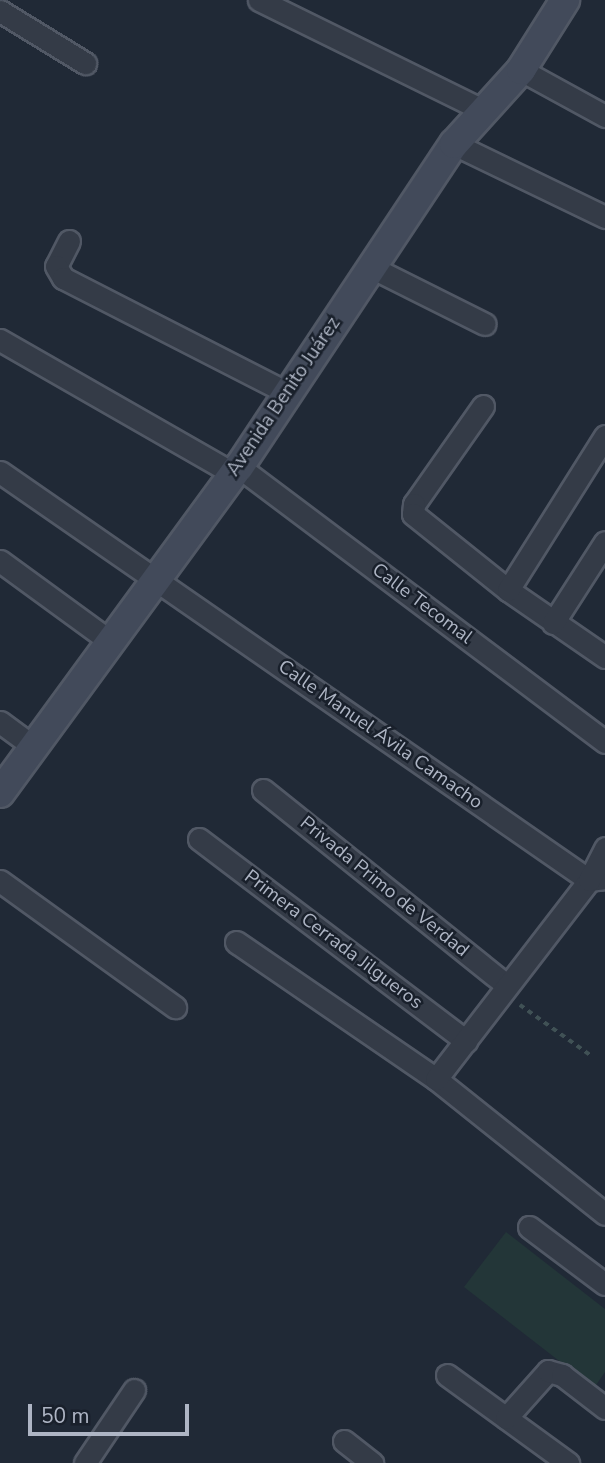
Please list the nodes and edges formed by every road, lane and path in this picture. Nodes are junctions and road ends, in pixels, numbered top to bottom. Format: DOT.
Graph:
graph roads {
  1 [pos="259,0"];
  2 [pos="565,0"];
  3 [pos="0,11"];
  4 [pos="85,63"];
  5 [pos="521,70"];
  6 [pos="485,111"];
  7 [pos="605,116"];
  8 [pos="454,144"];
  9 [pos="605,217"];
  10 [pos="69,241"];
  11 [pos="371,267"];
  12 [pos="485,324"];
  13 [pos="0,340"];
  14 [pos="288,393"];
  15 [pos="483,406"];
  16 [pos="605,436"];
  17 [pos="236,470"];
  18 [pos="0,472"];
  19 [pos="605,542"];
  20 [pos="0,561"];
  21 [pos="157,580"];
  22 [pos="508,590"];
  23 [pos="553,622"];
  24 [pos="111,642"];
  25 [pos="605,657"];
  26 [pos="0,722"];
  27 [pos="605,742"];
  28 [pos="34,747"];
  29 [pos="263,790"];
  30 [pos="0,793"];
  31 [pos="199,839"];
  32 [pos="605,848"];
  33 [pos="597,879"];
  34 [pos="0,881"];
  35 [pos="236,942"];
  36 [pos="503,988"];
  37 [pos="175,1007"];
  38 [pos="466,1041"];
  39 [pos="590,1055"];
  40 [pos="436,1079"];
  41 [pos="605,1214"];
  42 [pos="529,1227"];
  43 [pos="605,1284"];
  44 [pos="447,1375"];
  45 [pos="134,1390"];
  46 [pos="603,1401"];
  47 [pos="506,1418"];
  48 [pos="344,1441"];
  49 [pos="85,1463"];
  50 [pos="372,1463"];
  51 [pos="568,1463"];
  1 -- 6 [label="street"];
  2 -- 5 [label="main road, Avenida Benito Juárez"];
  3 -- 4 [label="street"];
  5 -- 6 [label="main road, Avenida Benito Juárez"];
  5 -- 7 [label="street"];
  6 -- 8 [label="main road, Avenida Benito Juárez"];
  8 -- 9 [label="street"];
  8 -- 11 [label="main road, Avenida Benito Juárez"];
  10 -- 14 [label="street"];
  11 -- 12 [label="street"];
  11 -- 14 [label="main road, Avenida Benito Juárez"];
  13 -- 17 [label="street, Calle Tecomal"];
  14 -- 17 [label="main road, Avenida Benito Juárez"];
  15 -- 22 [label="street"];
  16 -- 22 [label="street"];
  17 -- 21 [label="main road, Avenida Benito Juárez"];
  17 -- 27 [label="street, Calle Tecomal"];
  18 -- 21 [label="street, Calle Manuel Ávila Camacho"];
  19 -- 23 [label="street"];
  20 -- 24 [label="street"];
  21 -- 24 [label="main road, Avenida Benito Juárez"];
  21 -- 33 [label="street, Calle Manuel Ávila Camacho"];
  22 -- 23 [label="street"];
  23 -- 25 [label="street"];
  24 -- 28 [label="main road, Avenida Benito Juárez"];
  26 -- 28 [label="street"];
  28 -- 30 [label="main road, Avenida Benito Juárez"];
  29 -- 36 [label="street, Privada Primo de Verdad"];
  31 -- 38 [label="street, Primera Cerrada Jilgueros"];
  32 -- 33 [label="street"];
  33 -- 36 [label="street"];
  34 -- 37 [label="street"];
  35 -- 40 [label="street"];
  36 -- 38 [label="street"];
  36 -- 39 [label="path"];
  38 -- 40 [label="street"];
  40 -- 41 [label="street"];
  42 -- 43 [label="street"];
  44 -- 47 [label="street"];
  45 -- 49 [label="street"];
  46 -- 47 [label="street"];
  47 -- 51 [label="street"];
  48 -- 50 [label="street"];
}
